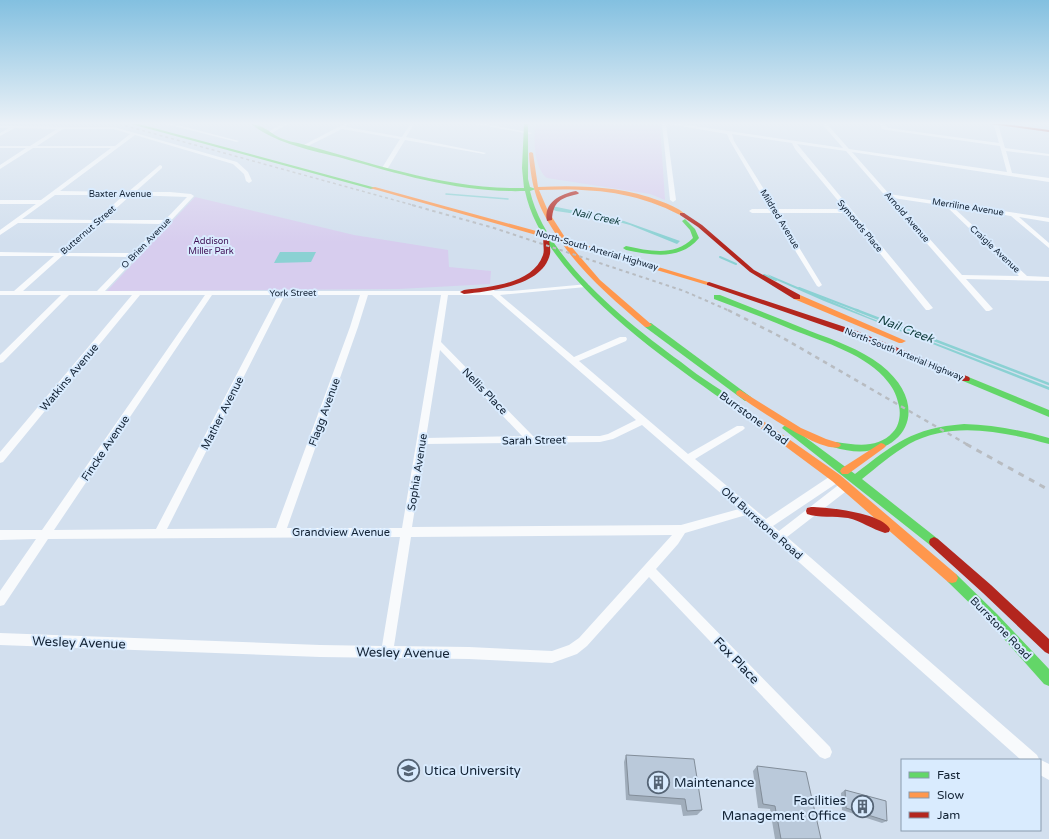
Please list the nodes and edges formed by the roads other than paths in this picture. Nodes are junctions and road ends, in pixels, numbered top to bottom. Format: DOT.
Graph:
graph roads {
  1 [pos="94,163"];
  2 [pos="235,163"];
  3 [pos="268,163"];
  4 [pos="296,163"];
  5 [pos="366,163"];
  6 [pos="387,163"];
  7 [pos="524,163"];
  8 [pos="533,163"];
  9 [pos="669,163"];
  10 [pos="746,163"];
  11 [pos="809,163"];
  12 [pos="860,163"];
  13 [pos="937,163"];
  14 [pos="1006,163"];
  15 [pos="160,166"];
  16 [pos="384,168"];
  17 [pos="1010,174"];
  18 [pos="1049,180"];
  19 [pos="249,181"];
  20 [pos="536,188"];
  21 [pos="526,189"];
  22 [pos="588,192"];
  23 [pos="54,193"];
  24 [pos="129,194"];
  25 [pos="186,194"];
  26 [pos="888,195"];
  27 [pos="673,200"];
  28 [pos="0,202"];
  29 [pos="42,202"];
  30 [pos="947,204"];
  31 [pos="752,211"];
  32 [pos="775,211"];
  33 [pos="848,211"];
  34 [pos="1012,214"];
  35 [pos="549,220"];
  36 [pos="1049,220"];
  37 [pos="16,221"];
  38 [pos="97,221"];
  39 [pos="166,222"];
  40 [pos="0,233"];
  41 [pos="578,237"];
  42 [pos="546,238"];
  43 [pos="566,239"];
  44 [pos="1049,246"];
  45 [pos="0,254"];
  46 [pos="60,254"];
  47 [pos="133,255"];
  48 [pos="960,277"];
  49 [pos="1026,279"];
  50 [pos="1049,279"];
  51 [pos="586,285"];
  52 [pos="819,285"];
  53 [pos="491,291"];
  54 [pos="365,292"];
  55 [pos="464,292"];
  56 [pos="521,292"];
  57 [pos="0,293"];
  58 [pos="283,293"];
  59 [pos="445,293"];
  60 [pos="15,294"];
  61 [pos="66,294"];
  62 [pos="98,294"];
  63 [pos="137,294"];
  64 [pos="209,294"];
  65 [pos="507,305"];
  66 [pos="929,308"];
  67 [pos="989,310"];
  68 [pos="623,338"];
  69 [pos="437,342"];
  70 [pos="0,360"];
  71 [pos="572,361"];
  72 [pos="945,362"];
  73 [pos="740,393"];
  74 [pos="1049,404"];
  75 [pos="1049,414"];
  76 [pos="642,421"];
  77 [pos="740,428"];
  78 [pos="531,440"];
  79 [pos="422,441"];
  80 [pos="1049,441"];
  81 [pos="883,446"];
  82 [pos="0,459"];
  83 [pos="687,459"];
  84 [pos="845,471"];
  85 [pos="836,478"];
  86 [pos="855,479"];
  87 [pos="845,486"];
  88 [pos="748,510"];
  89 [pos="811,511"];
  90 [pos="766,525"];
  91 [pos="681,530"];
  92 [pos="407,531"];
  93 [pos="280,532"];
  94 [pos="160,533"];
  95 [pos="45,534"];
  96 [pos="0,535"];
  97 [pos="780,537"];
  98 [pos="923,553"];
  99 [pos="648,568"];
  100 [pos="0,601"];
  101 [pos="0,639"];
  102 [pos="1049,648"];
  103 [pos="387,652"];
  104 [pos="1049,679"];
  105 [pos="825,752"];
  106 [pos="1031,759"];
  107 [pos="1041,767"];
  108 [pos="1049,773"];
  1 -- 23 [label="street"];
  2 -- 19 [label="street"];
  3 -- 43 [label="main road, North-South Arterial Highway"];
  4 -- 41 [label="main road, North-South Arterial Highway"];
  5 -- 16 [label="main road"];
  6 -- 16 [label="street"];
  7 -- 21 [label="main road, Burrstone Road"];
  8 -- 20 [label="main road, Burrstone Road"];
  9 -- 27 [label="street"];
  10 -- 32 [label="street, Mildred Avenue"];
  11 -- 33 [label="street, Symonds Place"];
  12 -- 26 [label="street, Arnold Avenue"];
  13 -- 17 [label="street"];
  14 -- 17 [label="street"];
  15 -- 24 [label="street, Butternut Street"];
  16 -- 21 [label="main road"];
  17 -- 18 [label="street"];
  20 -- 21 [label="main road"];
  20 -- 22 [label="main road"];
  20 -- 35 [label="main road, Burrstone Road"];
  20 -- 72 [label="main road"];
  21 -- 42 [label="main road, Burrstone Road"];
  22 -- 35 [label="main road"];
  22 -- 41 [label="main road"];
  23 -- 24 [label="street, Baxter Avenue"];
  23 -- 29 [label="street"];
  24 -- 25 [label="street, Baxter Avenue"];
  24 -- 38 [label="street, Butternut Street"];
  25 -- 39 [label="street, O Brien Avenue"];
  26 -- 30 [label="street, Merriline Avenue"];
  26 -- 48 [label="street, Arnold Avenue"];
  28 -- 29 [label="street"];
  29 -- 37 [label="street"];
  30 -- 34 [label="street, Merriline Avenue"];
  30 -- 49 [label="street, Craigie Avenue"];
  31 -- 32 [label="street"];
  32 -- 33 [label="street"];
  32 -- 52 [label="street, Mildred Avenue"];
  33 -- 66 [label="street, Symonds Place"];
  34 -- 36 [label="street, Merriline Avenue"];
  34 -- 44 [label="street"];
  35 -- 73 [label="main road, Burrstone Road"];
  37 -- 38 [label="street"];
  37 -- 40 [label="street"];
  38 -- 39 [label="street"];
  38 -- 46 [label="street, Butternut Street"];
  39 -- 47 [label="street, O Brien Avenue"];
  41 -- 72 [label="main road, North-South Arterial Highway"];
  42 -- 51 [label="main road, Burrstone Road"];
  42 -- 53 [label="main road"];
  43 -- 75 [label="main road, North-South Arterial Highway"];
  43 -- 81 [label="main road"];
  45 -- 46 [label="street"];
  46 -- 47 [label="street"];
  46 -- 60 [label="street, Butternut Street"];
  47 -- 62 [label="street, O Brien Avenue"];
  48 -- 49 [label="street"];
  48 -- 67 [label="street, Arnold Avenue"];
  49 -- 50 [label="street"];
  51 -- 56 [label="street"];
  51 -- 85 [label="main road, Burrstone Road"];
  53 -- 55 [label="main road"];
  53 -- 56 [label="street"];
  53 -- 65 [label="street, Old Burrstone Road"];
  54 -- 58 [label="street, York Street"];
  54 -- 59 [label="street, York Street"];
  54 -- 93 [label="street, Flagg Avenue"];
  55 -- 59 [label="street, York Street"];
  56 -- 65 [label="street"];
  57 -- 60 [label="street, York Street"];
  58 -- 64 [label="street, York Street"];
  58 -- 94 [label="street, Mather Avenue"];
  59 -- 69 [label="street, Sophia Avenue"];
  60 -- 61 [label="street, York Street"];
  61 -- 62 [label="street, York Street"];
  61 -- 70 [label="street"];
  62 -- 63 [label="street, York Street"];
  63 -- 64 [label="street, York Street"];
  63 -- 82 [label="street, Watkins Avenue"];
  64 -- 95 [label="street, Fincke Avenue"];
  65 -- 71 [label="street, Old Burrstone Road"];
  68 -- 71 [label="street"];
  69 -- 78 [label="street, Nellis Place"];
  69 -- 79 [label="street, Sophia Avenue"];
  71 -- 76 [label="street, Old Burrstone Road"];
  72 -- 74 [label="main road, North-South Arterial Highway"];
  73 -- 81 [label="main road"];
  73 -- 84 [label="main road, Burrstone Road"];
  76 -- 78 [label="street, Sarah Street"];
  76 -- 83 [label="street, Old Burrstone Road"];
  77 -- 83 [label="street"];
  78 -- 79 [label="street, Sarah Street"];
  79 -- 92 [label="street, Sophia Avenue"];
  80 -- 86 [label="main road"];
  81 -- 84 [label="main road"];
  83 -- 88 [label="street, Old Burrstone Road"];
  84 -- 85 [label="main road"];
  84 -- 86 [label="main road, Burrstone Road"];
  85 -- 87 [label="main road, Burrstone Road"];
  85 -- 90 [label="street"];
  86 -- 87 [label="main road"];
  86 -- 102 [label="main road, Burrstone Road"];
  87 -- 89 [label="street"];
  87 -- 98 [label="main road, Burrstone Road"];
  88 -- 90 [label="street, Old Burrstone Road"];
  88 -- 91 [label="street"];
  89 -- 97 [label="street"];
  89 -- 98 [label="main road"];
  90 -- 97 [label="street, Old Burrstone Road"];
  91 -- 92 [label="street, Grandview Avenue"];
  91 -- 99 [label="street, Wesley Avenue"];
  92 -- 93 [label="street, Grandview Avenue"];
  92 -- 103 [label="street, Sophia Avenue"];
  93 -- 94 [label="street, Grandview Avenue"];
  94 -- 95 [label="street, Grandview Avenue"];
  95 -- 96 [label="street, Grandview Avenue"];
  95 -- 100 [label="street, Fincke Avenue"];
  97 -- 106 [label="street, Old Burrstone Road"];
  98 -- 104 [label="main road, Burrstone Road"];
  99 -- 103 [label="street, Wesley Avenue"];
  99 -- 105 [label="street, Fox Place"];
  101 -- 103 [label="street, Wesley Avenue"];
  107 -- 108 [label="street"];
}
